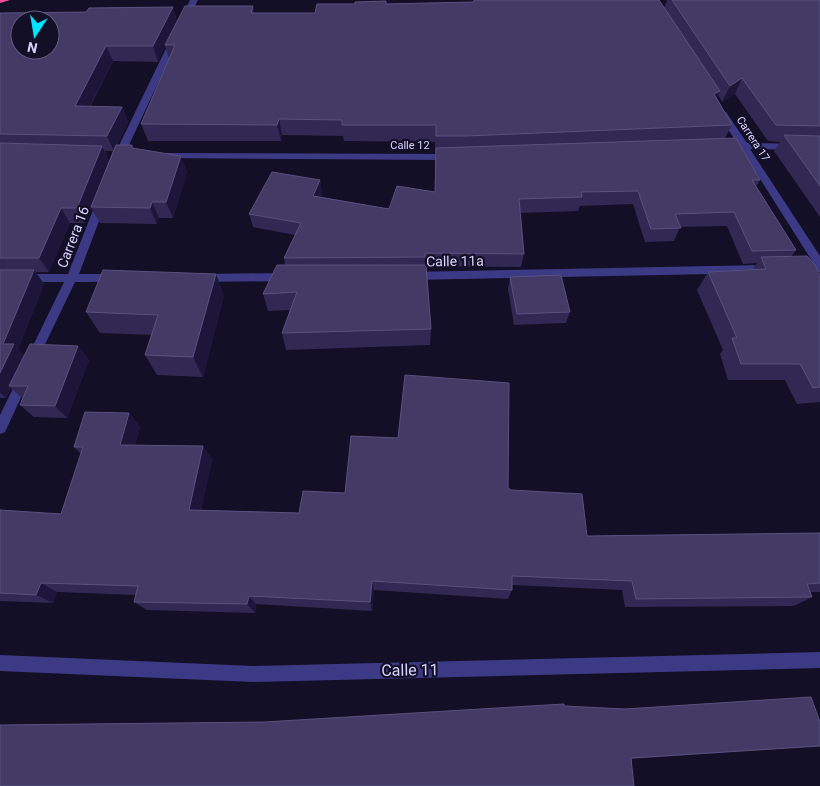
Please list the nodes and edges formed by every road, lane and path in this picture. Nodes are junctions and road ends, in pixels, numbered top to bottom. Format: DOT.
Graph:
graph roads {
  1 [pos="0,0"];
  2 [pos="5,0"];
  3 [pos="194,0"];
  4 [pos="717,105"];
  5 [pos="743,146"];
  6 [pos="713,147"];
  7 [pos="820,147"];
  8 [pos="158,156"];
  9 [pos="465,157"];
  10 [pos="112,174"];
  11 [pos="105,191"];
  12 [pos="820,266"];
  13 [pos="398,276"];
  14 [pos="299,277"];
  15 [pos="0,278"];
  16 [pos="130,278"];
  17 [pos="190,278"];
  18 [pos="71,279"];
  19 [pos="0,428"];
  20 [pos="820,660"];
  21 [pos="0,663"];
  1 -- 2 [label="highway"];
  3 -- 10 [label="street"];
  4 -- 5 [label="street, Carrera 17"];
  5 -- 6 [label="street"];
  5 -- 7 [label="street"];
  5 -- 12 [label="street, Carrera 17"];
  8 -- 9 [label="street, Calle 12"];
  11 -- 18 [label="street, Carrera 16"];
  12 -- 13 [label="street, Calle 11a"];
  14 -- 17 [label="street"];
  15 -- 18 [label="street"];
  16 -- 18 [label="street"];
  18 -- 19 [label="street, Carrera 16"];
  20 -- 21 [label="street, Calle 11"];
}
